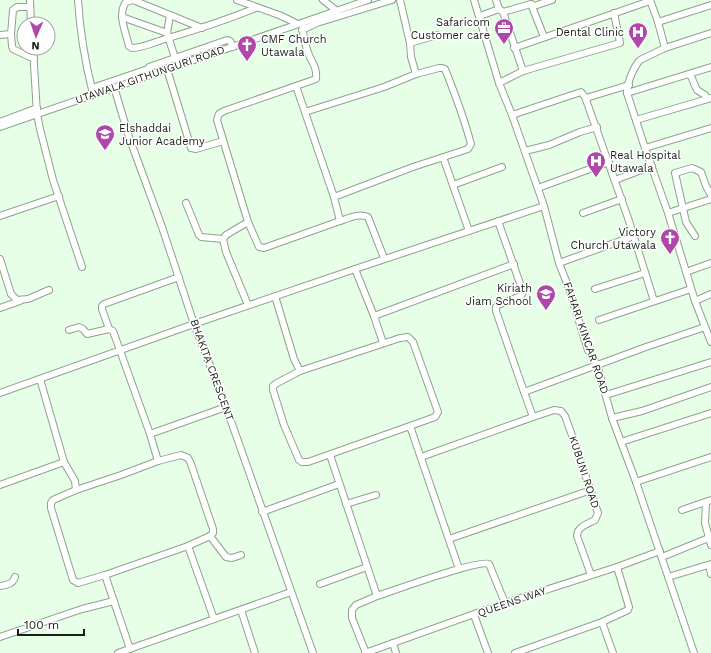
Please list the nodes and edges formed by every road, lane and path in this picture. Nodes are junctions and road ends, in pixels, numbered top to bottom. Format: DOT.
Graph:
graph roads {
  1 [pos="30,0"];
  2 [pos="78,0"];
  3 [pos="129,0"];
  4 [pos="237,0"];
  5 [pos="323,0"];
  6 [pos="368,0"];
  7 [pos="392,0"];
  8 [pos="400,0"];
  9 [pos="474,0"];
  10 [pos="496,0"];
  11 [pos="552,0"];
  12 [pos="650,0"];
  13 [pos="532,4"];
  14 [pos="711,5"];
  15 [pos="350,6"];
  16 [pos="30,7"];
  17 [pos="256,8"];
  18 [pos="337,11"];
  19 [pos="501,11"];
  20 [pos="352,13"];
  21 [pos="614,13"];
  22 [pos="170,15"];
  23 [pos="31,16"];
  24 [pos="480,16"];
  25 [pos="122,17"];
  26 [pos="316,21"];
  27 [pos="658,22"];
  28 [pos="300,24"];
  29 [pos="202,28"];
  30 [pos="302,30"];
  31 [pos="711,33"];
  32 [pos="11,34"];
  33 [pos="0,35"];
  34 [pos="437,35"];
  35 [pos="167,36"];
  36 [pos="544,37"];
  37 [pos="410,43"];
  38 [pos="233,47"];
  39 [pos="514,48"];
  40 [pos="665,48"];
  41 [pos="202,50"];
  42 [pos="34,56"];
  43 [pos="205,56"];
  44 [pos="174,58"];
  45 [pos="34,59"];
  46 [pos="181,64"];
  47 [pos="711,67"];
  48 [pos="167,69"];
  49 [pos="523,71"];
  50 [pos="149,72"];
  51 [pos="416,74"];
  52 [pos="690,74"];
  53 [pos="498,83"];
  54 [pos="629,85"];
  55 [pos="114,86"];
  56 [pos="296,86"];
  57 [pos="93,91"];
  58 [pos="628,93"];
  59 [pos="586,98"];
  60 [pos="709,98"];
  61 [pos="37,111"];
  62 [pos="305,112"];
  63 [pos="512,115"];
  64 [pos="636,120"];
  65 [pos="0,122"];
  66 [pos="0,127"];
  67 [pos="597,128"];
  68 [pos="711,128"];
  69 [pos="223,141"];
  70 [pos="645,148"];
  71 [pos="525,151"];
  72 [pos="444,157"];
  73 [pos="609,162"];
  74 [pos="652,166"];
  75 [pos="502,167"];
  76 [pos="615,180"];
  77 [pos="453,185"];
  78 [pos="538,188"];
  79 [pos="711,195"];
  80 [pos="59,196"];
  81 [pos="334,197"];
  82 [pos="622,199"];
  83 [pos="711,199"];
  84 [pos="186,203"];
  85 [pos="544,206"];
  86 [pos="683,207"];
  87 [pos="583,213"];
  88 [pos="668,213"];
  89 [pos="0,216"];
  90 [pos="340,221"];
  91 [pos="498,221"];
  92 [pos="248,222"];
  93 [pos="469,231"];
  94 [pos="634,236"];
  95 [pos="694,236"];
  96 [pos="223,239"];
  97 [pos="384,258"];
  98 [pos="0,259"];
  99 [pos="559,263"];
  100 [pos="711,263"];
  101 [pos="514,264"];
  102 [pos="82,267"];
  103 [pos="355,269"];
  104 [pos="686,272"];
  105 [pos="645,273"];
  106 [pos="179,277"];
  107 [pos="596,289"];
  108 [pos="691,289"];
  109 [pos="49,290"];
  110 [pos="711,294"];
  111 [pos="275,296"];
  112 [pos="28,299"];
  113 [pos="695,300"];
  114 [pos="654,301"];
  115 [pos="248,305"];
  116 [pos="0,308"];
  117 [pos="374,316"];
  118 [pos="599,320"];
  119 [pos="194,324"];
  120 [pos="705,327"];
  121 [pos="109,329"];
  122 [pos="69,330"];
  123 [pos="711,342"];
  124 [pos="383,343"];
  125 [pos="120,351"];
  126 [pos="711,362"];
  127 [pos="597,365"];
  128 [pos="300,371"];
  129 [pos="40,379"];
  130 [pos="711,387"];
  131 [pos="524,392"];
  132 [pos="0,393"];
  133 [pos="606,395"];
  134 [pos="226,407"];
  135 [pos="711,413"];
  136 [pos="533,417"];
  137 [pos="612,418"];
  138 [pos="410,426"];
  139 [pos="150,434"];
  140 [pos="622,442"];
  141 [pos="330,455"];
  142 [pos="420,457"];
  143 [pos="711,457"];
  144 [pos="158,461"];
  145 [pos="64,462"];
  146 [pos="636,482"];
  147 [pos="338,484"];
  148 [pos="0,485"];
  149 [pos="76,490"];
  150 [pos="591,490"];
  151 [pos="376,494"];
  152 [pos="708,501"];
  153 [pos="346,504"];
  154 [pos="682,510"];
  155 [pos="262,512"];
  156 [pos="210,536"];
  157 [pos="710,538"];
  158 [pos="449,539"];
  159 [pos="711,545"];
  160 [pos="188,546"];
  161 [pos="661,554"];
  162 [pos="241,555"];
  163 [pos="710,565"];
  164 [pos="367,566"];
  165 [pos="617,567"];
  166 [pos="459,569"];
  167 [pos="711,574"];
  168 [pos="105,575"];
  169 [pos="591,575"];
  170 [pos="15,577"];
  171 [pos="668,577"];
  172 [pos="320,584"];
  173 [pos="0,586"];
  174 [pos="291,592"];
  175 [pos="377,596"];
  176 [pos="114,601"];
  177 [pos="505,604"];
  178 [pos="241,610"];
  179 [pos="474,615"];
  180 [pos="214,619"];
  181 [pos="602,622"];
  182 [pos="0,637"];
  183 [pos="393,643"];
  184 [pos="130,649"];
  185 [pos="118,653"];
  186 [pos="255,653"];
  187 [pos="312,653"];
  188 [pos="365,653"];
  189 [pos="396,653"];
  190 [pos="488,653"];
  191 [pos="517,653"];
  192 [pos="613,653"];
  193 [pos="694,653"];
  1 -- 16 [label="street"];
  2 -- 57 [label="street"];
  3 -- 22 [label="street"];
  3 -- 25 [label="street"];
  4 -- 17 [label="street"];
  5 -- 18 [label="street"];
  6 -- 15 [label="street, UTAWALA GITHUNGURI ROAD"];
  7 -- 20 [label="street"];
  8 -- 37 [label="street"];
  9 -- 24 [label="street, FAHARI KINCAR ROAD"];
  10 -- 19 [label="street"];
  11 -- 13 [label="street"];
  12 -- 21 [label="street"];
  12 -- 27 [label="street"];
  13 -- 19 [label="street"];
  13 -- 36 [label="street"];
  14 -- 27 [label="street"];
  15 -- 18 [label="street, UTAWALA GITHUNGURI ROAD"];
  15 -- 20 [label="street"];
  16 -- 23 [label="street"];
  16 -- 32 [label="street"];
  17 -- 28 [label="street"];
  17 -- 29 [label="street"];
  18 -- 26 [label="street, UTAWALA GITHUNGURI ROAD"];
  19 -- 24 [label="street"];
  19 -- 39 [label="street"];
  20 -- 26 [label="street"];
  21 -- 36 [label="street"];
  21 -- 49 [label="street"];
  22 -- 29 [label="street"];
  22 -- 35 [label="street"];
  24 -- 53 [label="street, FAHARI KINCAR ROAD"];
  25 -- 35 [label="street"];
  25 -- 35 [label="street"];
  26 -- 28 [label="street, UTAWALA GITHUNGURI ROAD"];
  26 -- 30 [label="street"];
  27 -- 40 [label="street"];
  28 -- 30 [label="street"];
  28 -- 38 [label="street, UTAWALA GITHUNGURI ROAD"];
  29 -- 35 [label="street"];
  30 -- 56 [label="street"];
  31 -- 40 [label="street"];
  32 -- 33 [label="street"];
  32 -- 45 [label="street"];
  34 -- 37 [label="street"];
  35 -- 44 [label="street"];
  36 -- 39 [label="street"];
  37 -- 51 [label="street"];
  38 -- 41 [label="street"];
  38 -- 43 [label="street, UTAWALA GITHUNGURI ROAD"];
  39 -- 49 [label="street"];
  40 -- 54 [label="street"];
  41 -- 43 [label="street"];
  41 -- 44 [label="street"];
  42 -- 45 [label="street"];
  43 -- 46 [label="street, UTAWALA GITHUNGURI ROAD"];
  44 -- 46 [label="street"];
  44 -- 50 [label="street"];
  45 -- 61 [label="street"];
  46 -- 48 [label="street, UTAWALA GITHUNGURI ROAD"];
  47 -- 52 [label="street"];
  48 -- 50 [label="street, UTAWALA GITHUNGURI ROAD"];
  48 -- 69 [label="street"];
  49 -- 53 [label="street"];
  50 -- 55 [label="street, UTAWALA GITHUNGURI ROAD"];
  50 -- 57 [label="street"];
  51 -- 62 [label="street"];
  51 -- 72 [label="street"];
  52 -- 58 [label="street"];
  52 -- 60 [label="street"];
  53 -- 63 [label="street, FAHARI KINCAR ROAD"];
  54 -- 58 [label="street"];
  54 -- 59 [label="street"];
  55 -- 57 [label="street, UTAWALA GITHUNGURI ROAD"];
  55 -- 106 [label="street, BHAKITA CRESCENT"];
  56 -- 62 [label="street"];
  56 -- 69 [label="street"];
  57 -- 61 [label="street, UTAWALA GITHUNGURI ROAD"];
  58 -- 64 [label="street"];
  59 -- 63 [label="street"];
  59 -- 67 [label="street"];
  60 -- 64 [label="street"];
  61 -- 65 [label="street"];
  61 -- 66 [label="street, UTAWALA GITHUNGURI ROAD"];
  61 -- 80 [label="street"];
  62 -- 81 [label="street"];
  63 -- 71 [label="street, FAHARI KINCAR ROAD"];
  64 -- 70 [label="street"];
  67 -- 71 [label="street"];
  67 -- 73 [label="street"];
  68 -- 70 [label="street"];
  69 -- 92 [label="street"];
  70 -- 74 [label="street"];
  71 -- 78 [label="street, FAHARI KINCAR ROAD"];
  72 -- 77 [label="street"];
  72 -- 81 [label="street"];
  73 -- 76 [label="street"];
  73 -- 78 [label="street"];
  74 -- 76 [label="street"];
  74 -- 88 [label="street"];
  75 -- 77 [label="street"];
  76 -- 82 [label="street"];
  77 -- 93 [label="street"];
  78 -- 85 [label="street, FAHARI KINCAR ROAD"];
  79 -- 86 [label="street"];
  80 -- 89 [label="street"];
  80 -- 102 [label="street"];
  81 -- 90 [label="street"];
  82 -- 87 [label="street"];
  82 -- 94 [label="street"];
  83 -- 86 [label="street"];
  84 -- 96 [label="street"];
  85 -- 91 [label="street"];
  85 -- 99 [label="street, FAHARI KINCAR ROAD"];
  86 -- 88 [label="street"];
  86 -- 95 [label="street"];
  88 -- 104 [label="street"];
  90 -- 92 [label="street"];
  90 -- 97 [label="street"];
  91 -- 93 [label="street"];
  91 -- 101 [label="street"];
  92 -- 96 [label="street"];
  93 -- 97 [label="street"];
  94 -- 99 [label="street"];
  94 -- 105 [label="street"];
  96 -- 115 [label="street"];
  97 -- 103 [label="street"];
  98 -- 112 [label="street"];
  99 -- 127 [label="street, FAHARI KINCAR ROAD"];
  100 -- 104 [label="street"];
  101 -- 117 [label="street"];
  101 -- 131 [label="street"];
  103 -- 111 [label="street"];
  103 -- 117 [label="street"];
  104 -- 108 [label="street"];
  105 -- 107 [label="street"];
  105 -- 114 [label="street"];
  106 -- 119 [label="street, BHAKITA CRESCENT"];
  106 -- 121 [label="street"];
  108 -- 113 [label="street"];
  108 -- 114 [label="street"];
  109 -- 112 [label="street"];
  110 -- 113 [label="street"];
  111 -- 115 [label="street"];
  111 -- 128 [label="street"];
  112 -- 116 [label="street"];
  113 -- 120 [label="street"];
  114 -- 118 [label="street"];
  115 -- 119 [label="street"];
  117 -- 124 [label="street"];
  119 -- 125 [label="street"];
  119 -- 134 [label="street, BHAKITA CRESCENT"];
  120 -- 123 [label="street"];
  120 -- 127 [label="street"];
  121 -- 122 [label="street"];
  121 -- 125 [label="street"];
  124 -- 128 [label="street"];
  124 -- 138 [label="street"];
  125 -- 129 [label="street"];
  125 -- 139 [label="street"];
  126 -- 133 [label="street"];
  127 -- 131 [label="street"];
  127 -- 133 [label="street, FAHARI KINCAR ROAD"];
  128 -- 141 [label="street"];
  129 -- 132 [label="street"];
  129 -- 145 [label="street"];
  130 -- 137 [label="street"];
  131 -- 136 [label="street"];
  133 -- 137 [label="street, FAHARI KINCAR ROAD"];
  134 -- 139 [label="street"];
  134 -- 155 [label="street, BHAKITA CRESCENT"];
  135 -- 140 [label="street"];
  136 -- 142 [label="street, KUBUNI ROAD"];
  136 -- 150 [label="street, KUBUNI ROAD"];
  137 -- 140 [label="street, FAHARI KINCAR ROAD"];
  138 -- 141 [label="street"];
  138 -- 142 [label="street"];
  139 -- 144 [label="street"];
  140 -- 146 [label="street, FAHARI KINCAR ROAD"];
  141 -- 147 [label="street"];
  142 -- 158 [label="street"];
  143 -- 146 [label="street"];
  144 -- 149 [label="street"];
  144 -- 156 [label="street"];
  145 -- 148 [label="street"];
  145 -- 149 [label="street"];
  146 -- 161 [label="street, FAHARI KINCAR ROAD"];
  147 -- 153 [label="street"];
  147 -- 155 [label="street"];
  149 -- 168 [label="street"];
  150 -- 158 [label="street"];
  150 -- 169 [label="street, KUBUNI ROAD"];
  151 -- 153 [label="street"];
  152 -- 154 [label="street"];
  152 -- 157 [label="street"];
  153 -- 164 [label="street"];
  155 -- 174 [label="street, BHAKITA CRESCENT"];
  156 -- 160 [label="street"];
  156 -- 162 [label="street"];
  157 -- 159 [label="street"];
  157 -- 161 [label="street, QUEENS WAY"];
  158 -- 166 [label="street"];
  160 -- 168 [label="street"];
  160 -- 180 [label="street"];
  161 -- 165 [label="street, QUEENS WAY"];
  161 -- 171 [label="street, FAHARI KINCAR ROAD"];
  163 -- 167 [label="street"];
  163 -- 171 [label="street"];
  164 -- 172 [label="street"];
  164 -- 175 [label="street"];
  165 -- 169 [label="street, QUEENS WAY"];
  165 -- 181 [label="street"];
  166 -- 175 [label="street"];
  166 -- 177 [label="street"];
  168 -- 176 [label="street"];
  169 -- 177 [label="street, QUEENS WAY"];
  170 -- 173 [label="street"];
  171 -- 193 [label="street, FAHARI KINCAR ROAD"];
  174 -- 178 [label="street"];
  174 -- 187 [label="street, BHAKITA CRESCENT"];
  175 -- 188 [label="street"];
  176 -- 182 [label="street"];
  176 -- 184 [label="street"];
  177 -- 179 [label="street, QUEENS WAY"];
  178 -- 180 [label="street"];
  178 -- 186 [label="street"];
  179 -- 183 [label="street, QUEENS WAY"];
  179 -- 190 [label="street"];
  180 -- 184 [label="street"];
  181 -- 191 [label="street"];
  181 -- 192 [label="street"];
  183 -- 188 [label="street, QUEENS WAY"];
  183 -- 189 [label="street"];
  184 -- 185 [label="street"];
}
